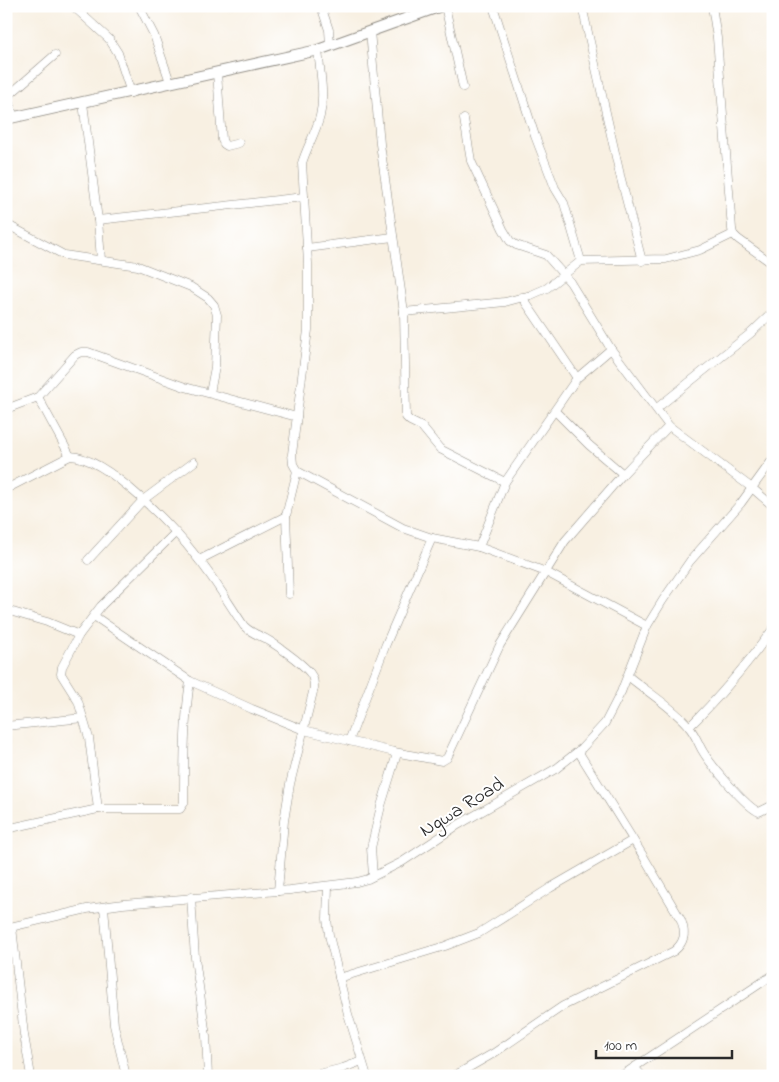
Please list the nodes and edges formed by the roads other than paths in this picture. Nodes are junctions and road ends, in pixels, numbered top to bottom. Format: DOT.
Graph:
graph roads {
  1 [pos="73,6"];
  2 [pos="139,6"];
  3 [pos="321,6"];
  4 [pos="441,6"];
  5 [pos="444,6"];
  6 [pos="493,6"];
  7 [pos="582,6"];
  8 [pos="712,6"];
  9 [pos="370,31"];
  10 [pos="330,45"];
  11 [pos="318,50"];
  12 [pos="55,55"];
  13 [pos="217,73"];
  14 [pos="170,82"];
  15 [pos="463,87"];
  16 [pos="131,92"];
  17 [pos="7,96"];
  18 [pos="83,103"];
  19 [pos="10,118"];
  20 [pos="464,119"];
  21 [pos="239,143"];
  22 [pos="304,197"];
  23 [pos="98,220"];
  24 [pos="6,224"];
  25 [pos="733,234"];
  26 [pos="393,237"];
  27 [pos="307,248"];
  28 [pos="101,260"];
  29 [pos="642,260"];
  30 [pos="582,261"];
  31 [pos="773,264"];
  32 [pos="564,276"];
  33 [pos="522,297"];
  34 [pos="404,312"];
  35 [pos="773,312"];
  36 [pos="611,349"];
  37 [pos="578,378"];
  38 [pos="210,393"];
  39 [pos="38,397"];
  40 [pos="657,408"];
  41 [pos="6,409"];
  42 [pos="555,411"];
  43 [pos="297,417"];
  44 [pos="669,426"];
  45 [pos="70,456"];
  46 [pos="773,459"];
  47 [pos="194,462"];
  48 [pos="297,471"];
  49 [pos="623,474"];
  50 [pos="505,482"];
  51 [pos="752,488"];
  52 [pos="6,489"];
  53 [pos="143,500"];
  54 [pos="773,506"];
  55 [pos="286,516"];
  56 [pos="175,532"];
  57 [pos="432,538"];
  58 [pos="479,547"];
  59 [pos="88,560"];
  60 [pos="199,560"];
  61 [pos="546,572"];
  62 [pos="289,594"];
  63 [pos="6,610"];
  64 [pos="94,616"];
  65 [pos="647,626"];
  66 [pos="773,629"];
  67 [pos="79,635"];
  68 [pos="628,676"];
  69 [pos="190,681"];
  70 [pos="83,718"];
  71 [pos="6,726"];
  72 [pos="689,727"];
  73 [pos="304,730"];
  74 [pos="349,741"];
  75 [pos="394,752"];
  76 [pos="578,752"];
  77 [pos="773,805"];
  78 [pos="98,809"];
  79 [pos="6,829"];
  80 [pos="633,840"];
  81 [pos="373,876"];
  82 [pos="328,886"];
  83 [pos="278,891"];
  84 [pos="191,897"];
  85 [pos="104,907"];
  86 [pos="9,928"];
  87 [pos="773,975"];
  88 [pos="339,978"];
  89 [pos="362,1061"];
  90 [pos="634,1067"];
  91 [pos="31,1076"];
  92 [pos="126,1076"];
  93 [pos="208,1076"];
  94 [pos="311,1076"];
  95 [pos="367,1076"];
  96 [pos="454,1076"];
  97 [pos="621,1076"];
  98 [pos="642,1076"];
  1 -- 16 [label="street"];
  2 -- 14 [label="street"];
  3 -- 10 [label="street"];
  4 -- 9 [label="street"];
  5 -- 15 [label="street"];
  6 -- 30 [label="street"];
  7 -- 29 [label="street"];
  8 -- 25 [label="street"];
  9 -- 10 [label="street"];
  9 -- 26 [label="street"];
  10 -- 11 [label="street"];
  11 -- 13 [label="street"];
  11 -- 22 [label="street"];
  12 -- 17 [label="street"];
  13 -- 14 [label="street"];
  13 -- 21 [label="street"];
  14 -- 16 [label="street"];
  16 -- 18 [label="street"];
  17 -- 19 [label="street"];
  18 -- 19 [label="street"];
  18 -- 23 [label="street"];
  20 -- 32 [label="street"];
  22 -- 23 [label="street"];
  22 -- 27 [label="street"];
  23 -- 28 [label="street"];
  24 -- 28 [label="street"];
  25 -- 29 [label="street"];
  25 -- 31 [label="street"];
  26 -- 27 [label="street"];
  26 -- 34 [label="street"];
  27 -- 43 [label="street"];
  28 -- 38 [label="street"];
  29 -- 30 [label="street"];
  30 -- 32 [label="street"];
  32 -- 33 [label="street"];
  32 -- 36 [label="street"];
  33 -- 34 [label="street"];
  33 -- 37 [label="street"];
  34 -- 50 [label="street"];
  35 -- 40 [label="street"];
  36 -- 37 [label="street"];
  36 -- 40 [label="street"];
  37 -- 42 [label="street"];
  38 -- 39 [label="street"];
  38 -- 43 [label="street"];
  39 -- 41 [label="street"];
  39 -- 45 [label="street"];
  40 -- 44 [label="street"];
  42 -- 49 [label="street"];
  42 -- 50 [label="street"];
  43 -- 48 [label="street"];
  44 -- 49 [label="street"];
  44 -- 51 [label="street"];
  45 -- 52 [label="street"];
  45 -- 53 [label="street"];
  46 -- 51 [label="street, Ngwa Road"];
  47 -- 53 [label="street"];
  48 -- 55 [label="street"];
  48 -- 57 [label="street"];
  49 -- 61 [label="street"];
  50 -- 58 [label="street"];
  51 -- 54 [label="street"];
  51 -- 65 [label="street, Ngwa Road"];
  53 -- 56 [label="street"];
  53 -- 59 [label="street"];
  55 -- 60 [label="street"];
  55 -- 62 [label="street"];
  56 -- 60 [label="street"];
  56 -- 64 [label="street"];
  57 -- 58 [label="street"];
  57 -- 74 [label="street"];
  58 -- 61 [label="street"];
  60 -- 73 [label="street"];
  61 -- 65 [label="street"];
  61 -- 75 [label="street"];
  63 -- 67 [label="street"];
  64 -- 67 [label="street"];
  64 -- 69 [label="street"];
  65 -- 68 [label="street, Ngwa Road"];
  66 -- 72 [label="street"];
  67 -- 70 [label="street"];
  68 -- 72 [label="street"];
  68 -- 76 [label="street, Ngwa Road"];
  69 -- 73 [label="street"];
  69 -- 78 [label="street"];
  70 -- 71 [label="street"];
  70 -- 78 [label="street"];
  72 -- 77 [label="street"];
  73 -- 74 [label="street"];
  73 -- 83 [label="street"];
  74 -- 75 [label="street"];
  75 -- 81 [label="street"];
  76 -- 80 [label="street"];
  76 -- 81 [label="street, Ngwa Road"];
  78 -- 79 [label="street"];
  80 -- 88 [label="street"];
  80 -- 96 [label="street"];
  81 -- 82 [label="street, Ngwa Road"];
  82 -- 83 [label="street, Ngwa Road"];
  82 -- 88 [label="street"];
  83 -- 84 [label="street, Ngwa Road"];
  84 -- 85 [label="street, Ngwa Road"];
  84 -- 93 [label="street"];
  85 -- 86 [label="street, Ngwa Road"];
  85 -- 92 [label="street"];
  86 -- 91 [label="street"];
  87 -- 90 [label="street"];
  88 -- 89 [label="street"];
  89 -- 94 [label="street"];
  89 -- 95 [label="street"];
  90 -- 97 [label="street"];
  90 -- 98 [label="street"];
}
